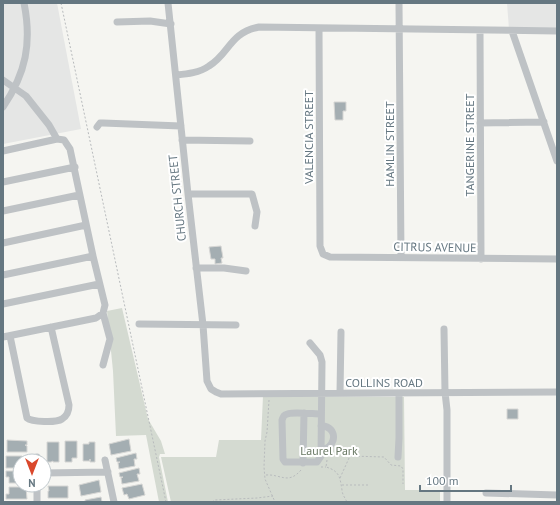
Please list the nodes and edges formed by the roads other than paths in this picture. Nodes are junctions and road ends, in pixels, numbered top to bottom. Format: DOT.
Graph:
graph roads {
  1 [pos="24,3"];
  2 [pos="168,3"];
  3 [pos="399,3"];
  4 [pos="117,22"];
  5 [pos="171,24"];
  6 [pos="319,28"];
  7 [pos="399,30"];
  8 [pos="480,31"];
  9 [pos="512,31"];
  10 [pos="557,31"];
  11 [pos="176,75"];
  12 [pos="3,80"];
  13 [pos="15,88"];
  14 [pos="3,107"];
  15 [pos="544,122"];
  16 [pos="480,123"];
  17 [pos="181,126"];
  18 [pos="98,127"];
  19 [pos="57,139"];
  20 [pos="182,140"];
  21 [pos="250,141"];
  22 [pos="3,151"];
  23 [pos="557,161"];
  24 [pos="75,167"];
  25 [pos="3,182"];
  26 [pos="188,194"];
  27 [pos="79,195"];
  28 [pos="3,211"];
  29 [pos="86,225"];
  30 [pos="255,226"];
  31 [pos="3,243"];
  32 [pos="320,246"];
  33 [pos="93,256"];
  34 [pos="401,257"];
  35 [pos="481,259"];
  36 [pos="557,259"];
  37 [pos="196,268"];
  38 [pos="246,271"];
  39 [pos="3,275"];
  40 [pos="99,284"];
  41 [pos="3,304"];
  42 [pos="103,313"];
  43 [pos="139,324"];
  44 [pos="203,325"];
  45 [pos="236,325"];
  46 [pos="51,327"];
  47 [pos="444,329"];
  48 [pos="341,332"];
  49 [pos="6,336"];
  50 [pos="310,343"];
  51 [pos="103,365"];
  52 [pos="211,389"];
  53 [pos="445,392"];
  54 [pos="557,392"];
  55 [pos="322,393"];
  56 [pos="340,393"];
  57 [pos="399,393"];
  58 [pos="304,413"];
  59 [pos="321,414"];
  60 [pos="321,426"];
  61 [pos="321,453"];
  62 [pos="398,457"];
  63 [pos="105,460"];
  64 [pos="303,466"];
  65 [pos="108,472"];
  66 [pos="52,473"];
  67 [pos="486,493"];
  68 [pos="557,495"];
  69 [pos="114,502"];
  70 [pos="447,502"];
  1 -- 13 [label="street"];
  2 -- 5 [label="street, CHURCH STREET"];
  3 -- 7 [label="street, HAMLIN STREET"];
  4 -- 5 [label="street"];
  5 -- 11 [label="street, CHURCH STREET"];
  6 -- 7 [label="street"];
  6 -- 11 [label="street"];
  6 -- 32 [label="street, VALENCIA STREET"];
  7 -- 8 [label="street"];
  7 -- 34 [label="street, HAMLIN STREET"];
  8 -- 9 [label="street"];
  8 -- 16 [label="street, TANGERINE STREET"];
  9 -- 10 [label="street"];
  9 -- 15 [label="street"];
  11 -- 17 [label="street, CHURCH STREET"];
  12 -- 13 [label="street"];
  13 -- 14 [label="street"];
  13 -- 19 [label="street"];
  15 -- 16 [label="street"];
  15 -- 23 [label="street"];
  16 -- 35 [label="street, TANGERINE STREET"];
  17 -- 18 [label="street"];
  17 -- 20 [label="street, CHURCH STREET"];
  19 -- 22 [label="street"];
  19 -- 24 [label="street"];
  20 -- 21 [label="street"];
  20 -- 26 [label="street, CHURCH STREET"];
  24 -- 25 [label="street"];
  24 -- 27 [label="street"];
  26 -- 30 [label="street"];
  26 -- 37 [label="street, CHURCH STREET"];
  27 -- 28 [label="street"];
  27 -- 29 [label="street"];
  29 -- 31 [label="street"];
  29 -- 33 [label="street"];
  32 -- 34 [label="street, CITRUS AVENUE"];
  33 -- 39 [label="street"];
  33 -- 40 [label="street"];
  34 -- 35 [label="street, CITRUS AVENUE"];
  35 -- 36 [label="street, CITRUS AVENUE"];
  37 -- 38 [label="street"];
  37 -- 44 [label="street, CHURCH STREET"];
  40 -- 41 [label="street"];
  40 -- 42 [label="street"];
  42 -- 46 [label="street"];
  42 -- 51 [label="street"];
  43 -- 44 [label="street"];
  44 -- 45 [label="street"];
  44 -- 52 [label="street, CHURCH STREET"];
  46 -- 49 [label="street"];
  46 -- 49 [label="street"];
  47 -- 53 [label="street"];
  48 -- 56 [label="street"];
  50 -- 55 [label="street"];
  52 -- 55 [label="street, COLLINS ROAD"];
  53 -- 54 [label="street, COLLINS ROAD"];
  53 -- 57 [label="street, COLLINS ROAD"];
  53 -- 70 [label="street"];
  55 -- 56 [label="street, COLLINS ROAD"];
  55 -- 59 [label="street"];
  56 -- 57 [label="street, COLLINS ROAD"];
  57 -- 62 [label="street"];
  58 -- 59 [label="street"];
  58 -- 64 [label="street"];
  58 -- 64 [label="street"];
  59 -- 60 [label="street"];
  60 -- 61 [label="street"];
  60 -- 61 [label="street"];
  61 -- 64 [label="street"];
  63 -- 65 [label="street"];
  65 -- 66 [label="street"];
  65 -- 69 [label="street"];
  67 -- 68 [label="street"];
}
